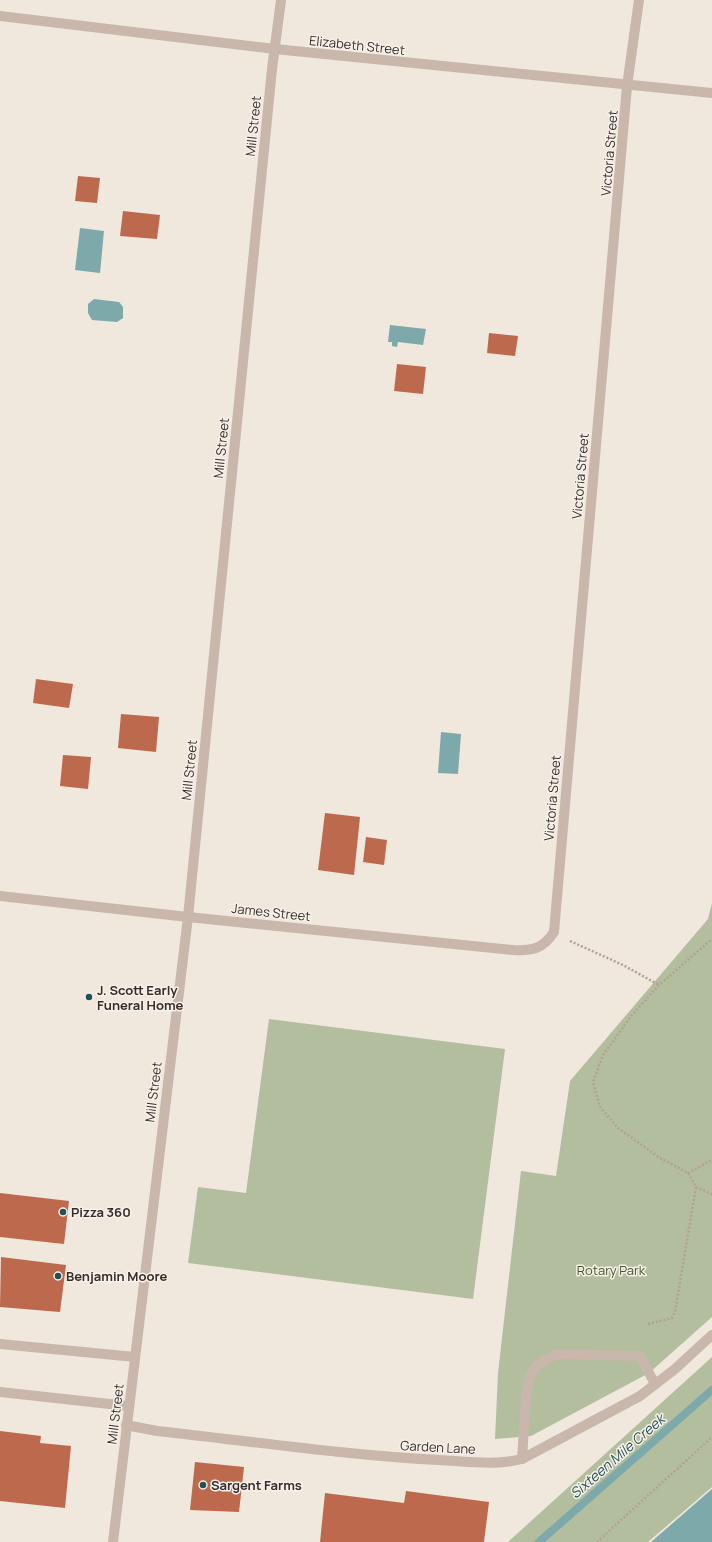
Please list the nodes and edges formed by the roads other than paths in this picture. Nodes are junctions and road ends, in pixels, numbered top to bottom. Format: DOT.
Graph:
graph roads {
  1 [pos="281,0"];
  2 [pos="638,0"];
  3 [pos="0,16"];
  4 [pos="275,49"];
  5 [pos="627,86"];
  6 [pos="712,93"];
  7 [pos="0,896"];
  8 [pos="188,917"];
  9 [pos="538,947"];
  10 [pos="712,1335"];
  11 [pos="0,1344"];
  12 [pos="135,1357"];
  13 [pos="655,1384"];
  14 [pos="0,1392"];
  15 [pos="128,1406"];
  16 [pos="126,1425"];
  17 [pos="522,1459"];
  18 [pos="113,1542"];
  1 -- 4 [label="street, Mill Street"];
  2 -- 5 [label="street, Victoria Street"];
  3 -- 4 [label="street, Elizabeth Street"];
  4 -- 5 [label="street, Elizabeth Street"];
  4 -- 8 [label="street, Mill Street"];
  5 -- 6 [label="street, Elizabeth Street"];
  5 -- 9 [label="street, Victoria Street"];
  7 -- 8 [label="street, James Street"];
  8 -- 9 [label="street, James Street"];
  8 -- 12 [label="street, Mill Street"];
  10 -- 13 [label="street, Garden Lane"];
  11 -- 12 [label="street"];
  12 -- 15 [label="street, Mill Street"];
  13 -- 17 [label="street, Garden Lane"];
  13 -- 17 [label="street"];
  14 -- 15 [label="street"];
  15 -- 16 [label="street, Mill Street"];
  16 -- 17 [label="street, Garden Lane"];
  16 -- 18 [label="street, Mill Street"];
}
